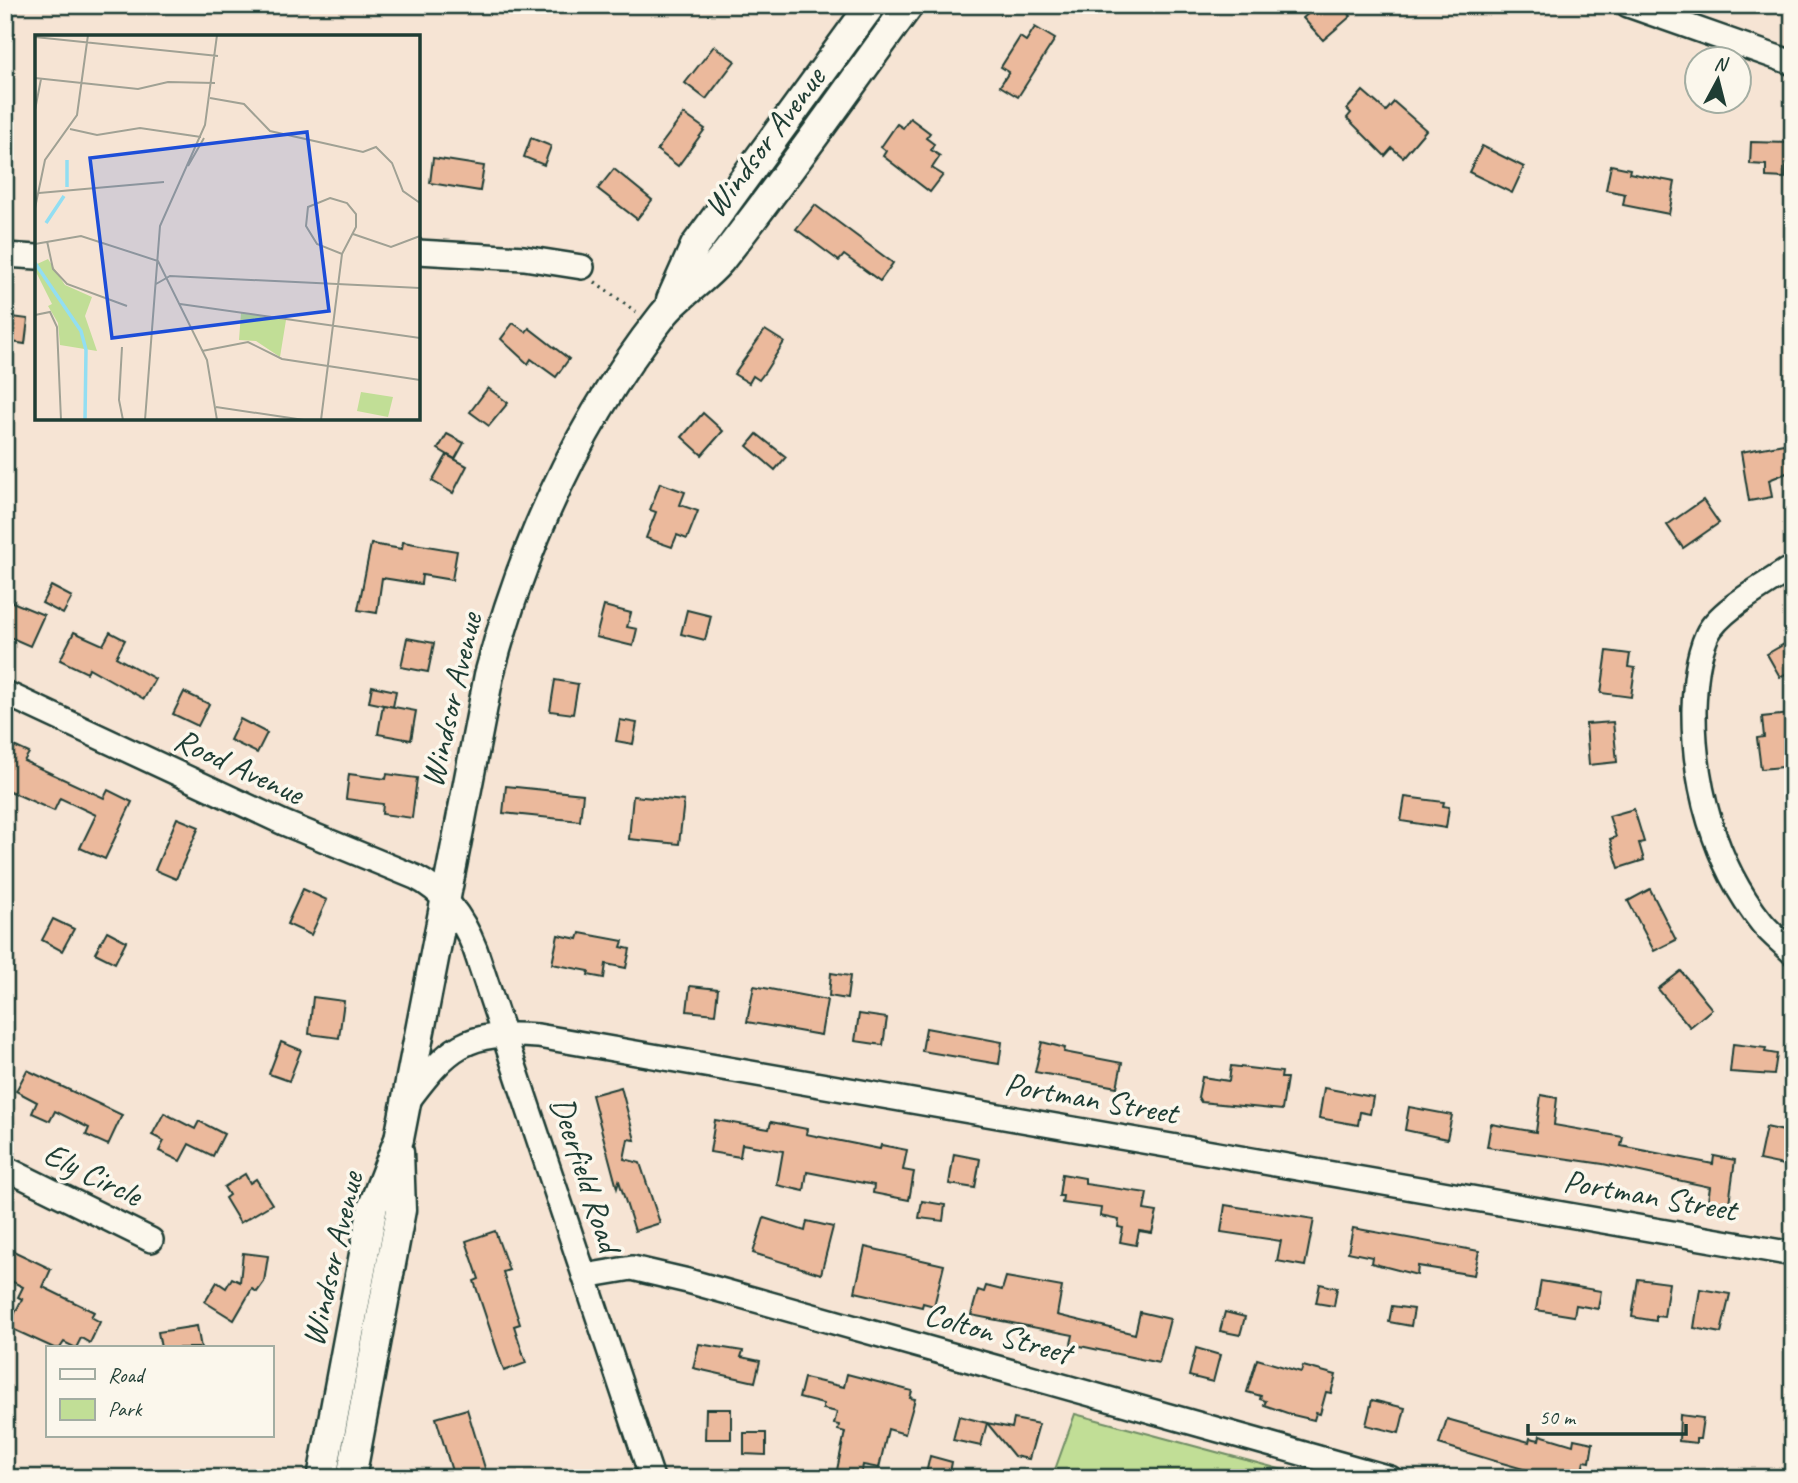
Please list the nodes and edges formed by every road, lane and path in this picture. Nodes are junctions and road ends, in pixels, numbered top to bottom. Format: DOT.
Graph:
graph roads {
  1 [pos="871,5"];
  2 [pos="909,5"];
  3 [pos="1628,5"];
  4 [pos="1793,64"];
  5 [pos="420,252"];
  6 [pos="5,255"];
  7 [pos="35,257"];
  8 [pos="582,267"];
  9 [pos="659,319"];
  10 [pos="1793,570"];
  11 [pos="5,693"];
  12 [pos="444,898"];
  13 [pos="1793,953"];
  14 [pos="505,1035"];
  15 [pos="405,1106"];
  16 [pos="399,1139"];
  17 [pos="5,1168"];
  18 [pos="151,1240"];
  19 [pos="1793,1254"];
  20 [pos="585,1276"];
  21 [pos="322,1478"];
  22 [pos="351,1478"];
  23 [pos="652,1478"];
  24 [pos="1391,1478"];
  1 -- 9 [label="main road, Windsor Avenue"];
  2 -- 9 [label="main road, Windsor Avenue"];
  3 -- 4 [label="street"];
  5 -- 8 [label="street"];
  6 -- 7 [label="street"];
  8 -- 9 [label="path"];
  9 -- 12 [label="main road, Windsor Avenue"];
  10 -- 13 [label="street"];
  11 -- 12 [label="street, Rood Avenue"];
  12 -- 14 [label="street, Deerfield Road"];
  12 -- 15 [label="main road, Windsor Avenue"];
  14 -- 15 [label="street, Portman Street"];
  14 -- 19 [label="street, Portman Street"];
  14 -- 20 [label="street, Deerfield Road"];
  15 -- 16 [label="main road, Windsor Avenue"];
  16 -- 21 [label="main road, Windsor Avenue"];
  16 -- 22 [label="main road, Windsor Avenue"];
  17 -- 18 [label="street, Ely Circle"];
  20 -- 23 [label="street, Deerfield Road"];
  20 -- 24 [label="street, Colton Street"];
}
